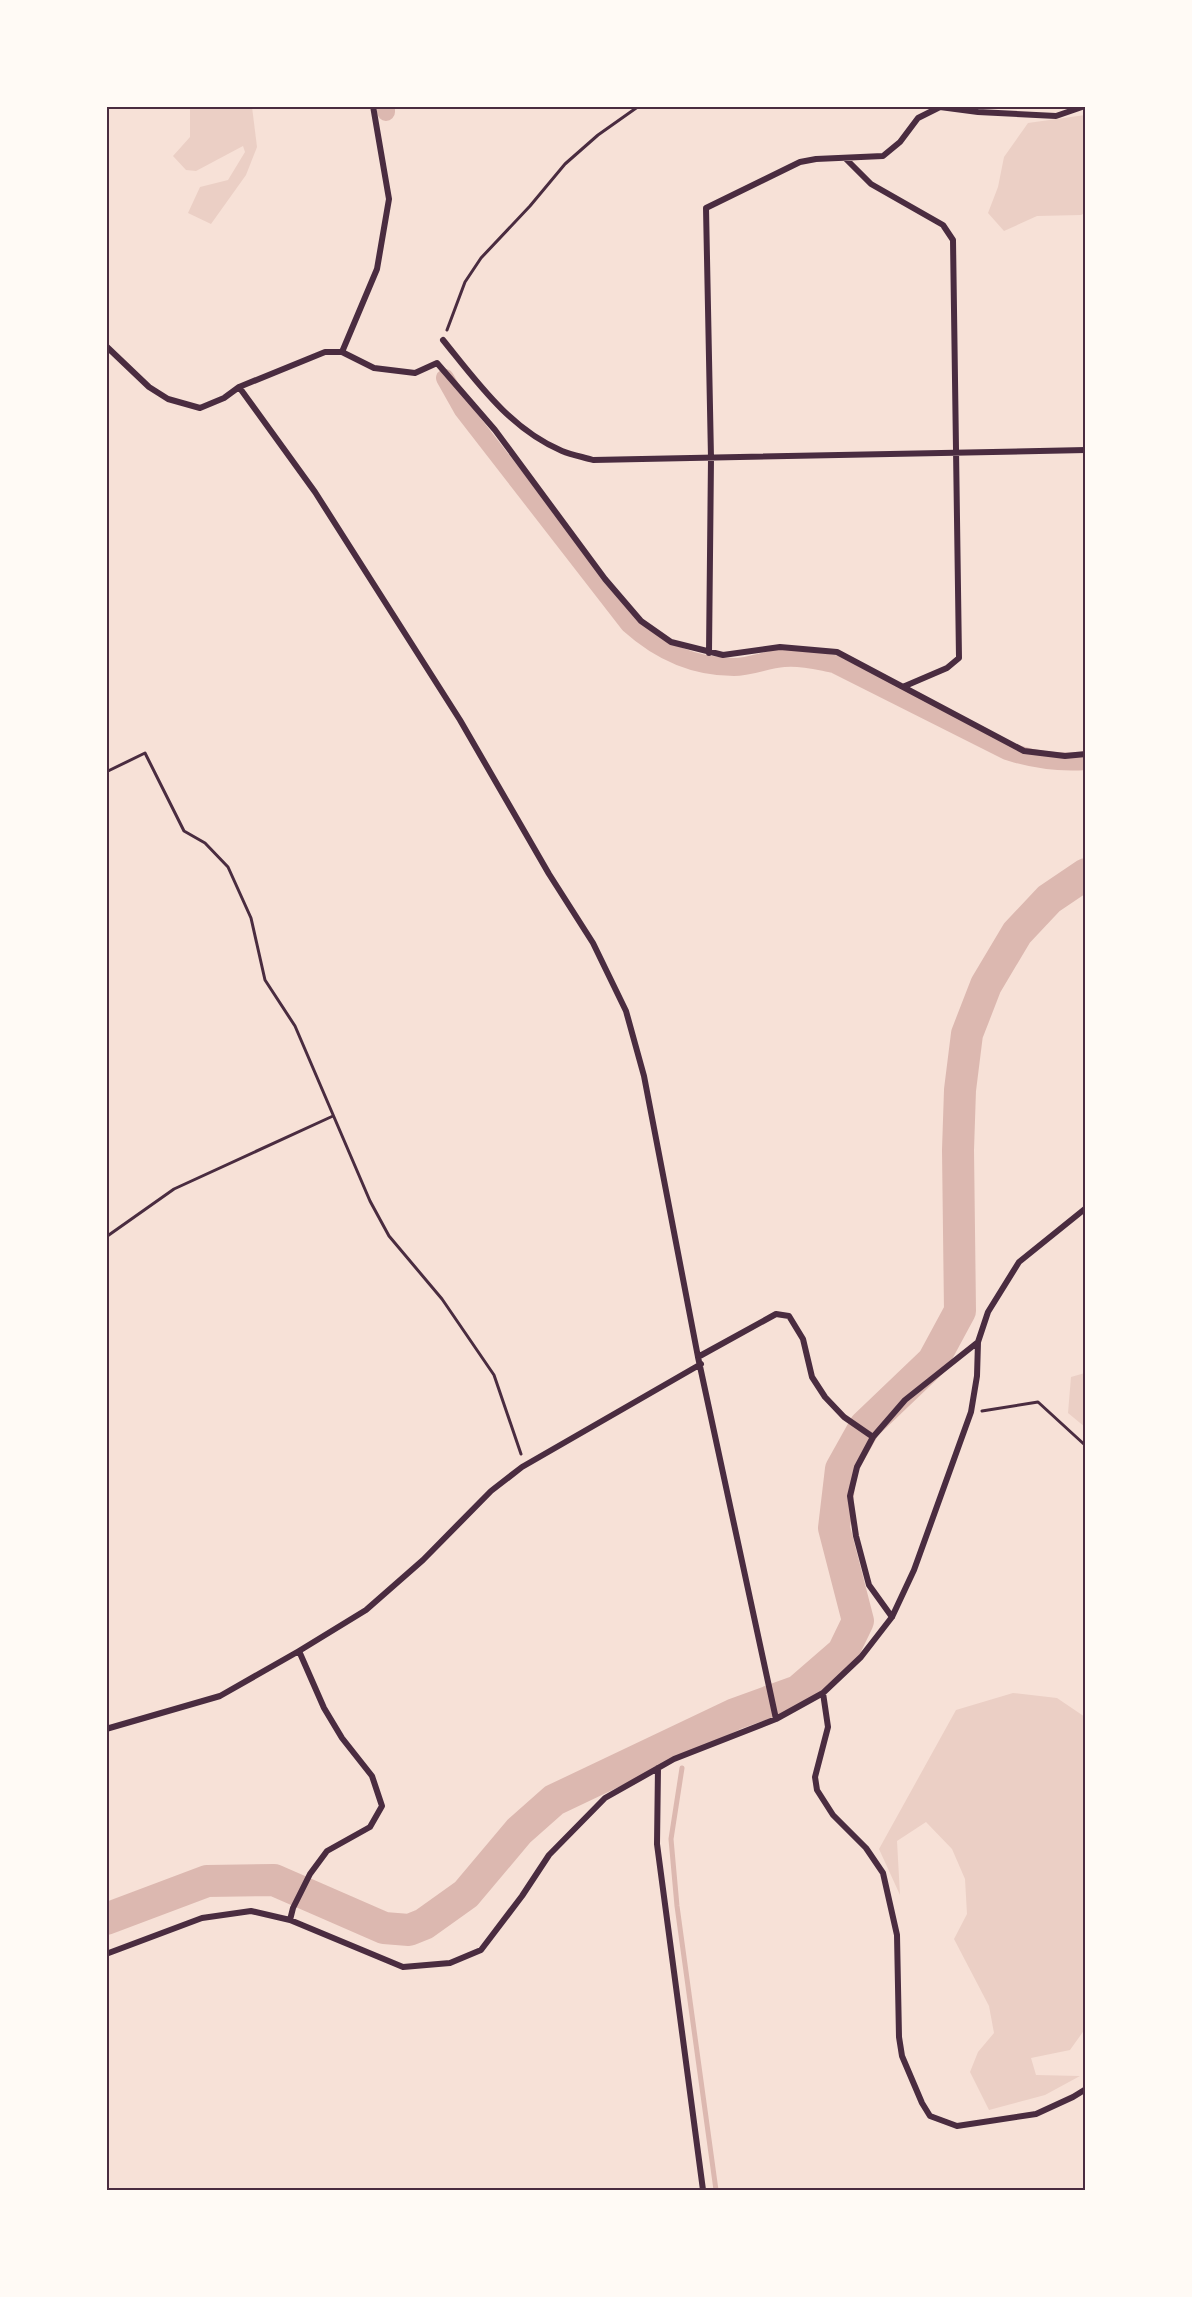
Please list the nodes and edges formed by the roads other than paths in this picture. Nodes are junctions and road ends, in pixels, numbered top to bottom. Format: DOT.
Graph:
graph roads {
  1 [pos="373,106"];
  2 [pos="1085,106"];
  3 [pos="845,158"];
  4 [pos="443,340"];
  5 [pos="106,346"];
  6 [pos="342,352"];
  7 [pos="239,387"];
  8 [pos="1086,450"];
  9 [pos="957,453"];
  10 [pos="711,458"];
  11 [pos="709,653"];
  12 [pos="905,686"];
  13 [pos="1086,754"];
  14 [pos="1086,1208"];
  15 [pos="978,1342"];
  16 [pos="700,1360"];
  17 [pos="871,1436"];
  18 [pos="892,1617"];
  19 [pos="299,1651"];
  20 [pos="824,1693"];
  21 [pos="776,1719"];
  22 [pos="106,1729"];
  23 [pos="658,1768"];
  24 [pos="290,1920"];
  25 [pos="106,1954"];
  26 [pos="1086,2089"];
  27 [pos="703,2190"];
  1 -- 6 [label="street"];
  2 -- 3 [label="street"];
  3 -- 9 [label="street"];
  3 -- 10 [label="street"];
  4 -- 10 [label="street"];
  5 -- 7 [label="street"];
  6 -- 7 [label="street"];
  6 -- 11 [label="street"];
  7 -- 16 [label="street"];
  8 -- 9 [label="street"];
  9 -- 10 [label="street"];
  9 -- 12 [label="street"];
  10 -- 11 [label="street"];
  11 -- 12 [label="street"];
  12 -- 13 [label="street"];
  14 -- 15 [label="street"];
  15 -- 17 [label="street"];
  15 -- 18 [label="street"];
  16 -- 17 [label="street"];
  16 -- 19 [label="street"];
  16 -- 21 [label="street"];
  17 -- 18 [label="street"];
  18 -- 20 [label="street"];
  19 -- 22 [label="street"];
  19 -- 24 [label="street"];
  20 -- 21 [label="street"];
  20 -- 26 [label="street"];
  21 -- 23 [label="street"];
  23 -- 24 [label="street"];
  23 -- 27 [label="street"];
  24 -- 25 [label="street"];
}
